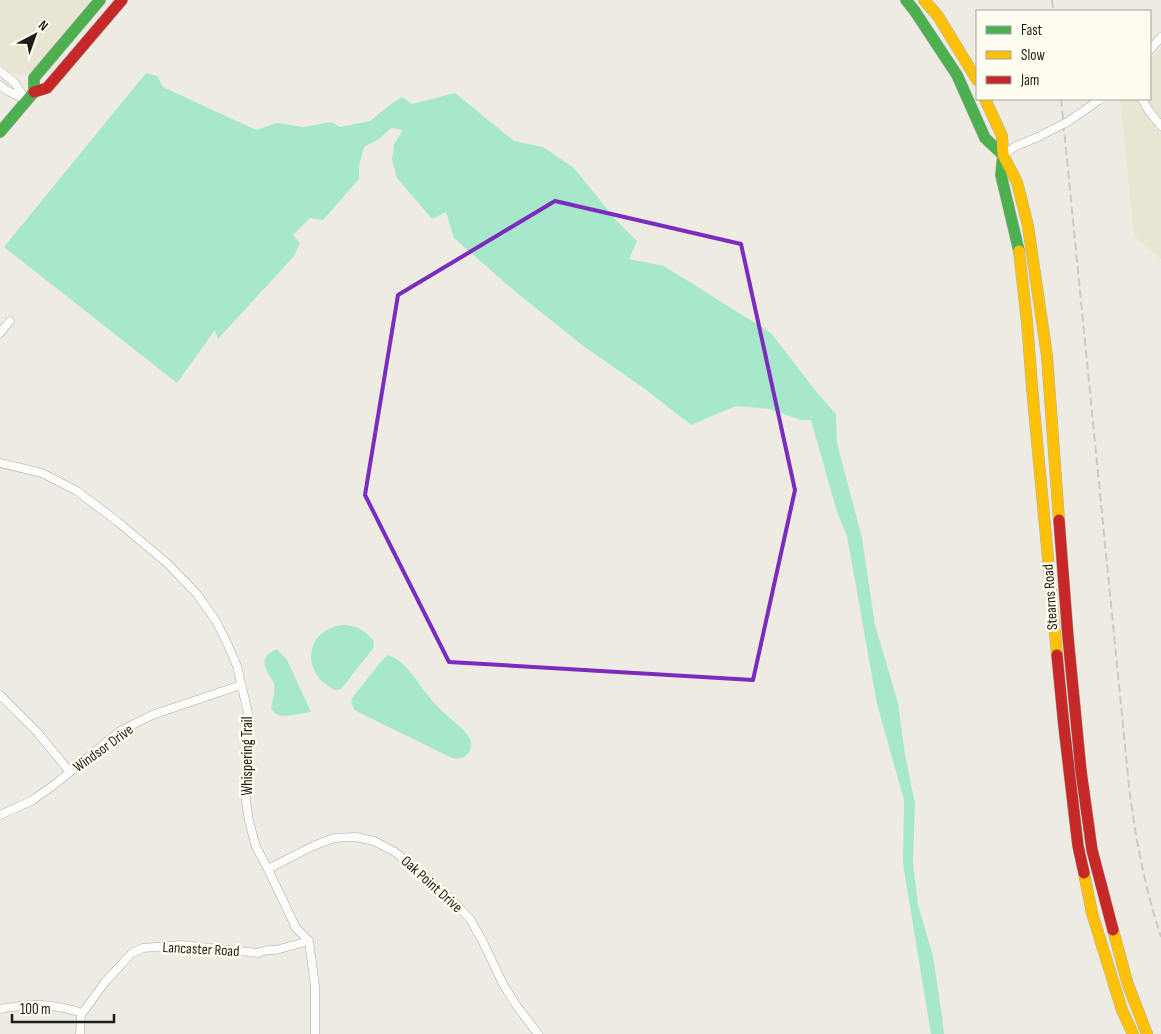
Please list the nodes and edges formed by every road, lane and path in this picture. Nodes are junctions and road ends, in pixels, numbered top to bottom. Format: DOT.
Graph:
graph roads {
  1 [pos="100,0"];
  2 [pos="122,0"];
  3 [pos="906,0"];
  4 [pos="924,0"];
  5 [pos="1161,37"];
  6 [pos="1151,49"];
  7 [pos="0,71"];
  8 [pos="976,78"];
  9 [pos="0,85"];
  10 [pos="30,96"];
  11 [pos="985,100"];
  12 [pos="1100,100"];
  13 [pos="1143,100"];
  14 [pos="1161,126"];
  15 [pos="0,132"];
  16 [pos="1002,155"];
  17 [pos="10,321"];
  18 [pos="0,333"];
  19 [pos="0,463"];
  20 [pos="241,685"];
  21 [pos="0,695"];
  22 [pos="70,772"];
  23 [pos="0,815"];
  24 [pos="268,868"];
  25 [pos="309,942"];
  26 [pos="0,1009"];
  27 [pos="82,1013"];
  28 [pos="80,1034"];
  29 [pos="316,1034"];
  30 [pos="538,1034"];
  31 [pos="1133,1034"];
  32 [pos="1147,1034"];
  1 -- 10 [label="main road"];
  2 -- 10 [label="main road"];
  3 -- 16 [label="main road, Stearns Road"];
  4 -- 8 [label="main road"];
  5 -- 6 [label="street"];
  7 -- 10 [label="street"];
  9 -- 10 [label="street"];
  10 -- 15 [label="main road"];
  11 -- 16 [label="main road, Stearns Road"];
  12 -- 16 [label="street, bridge"];
  13 -- 14 [label="street"];
  16 -- 31 [label="main road, Stearns Road"];
  16 -- 32 [label="main road, Stearns Road"];
  17 -- 18 [label="street"];
  19 -- 20 [label="street, Whispering Trail"];
  20 -- 22 [label="street, Windsor Drive"];
  20 -- 24 [label="street, Whispering Trail"];
  21 -- 22 [label="street"];
  22 -- 23 [label="street, Windsor Drive"];
  24 -- 25 [label="street, Whispering Trail"];
  24 -- 30 [label="street, Oak Point Drive"];
  25 -- 27 [label="street, Lancaster Road"];
  25 -- 29 [label="street"];
  26 -- 27 [label="street"];
  27 -- 28 [label="street"];
}
